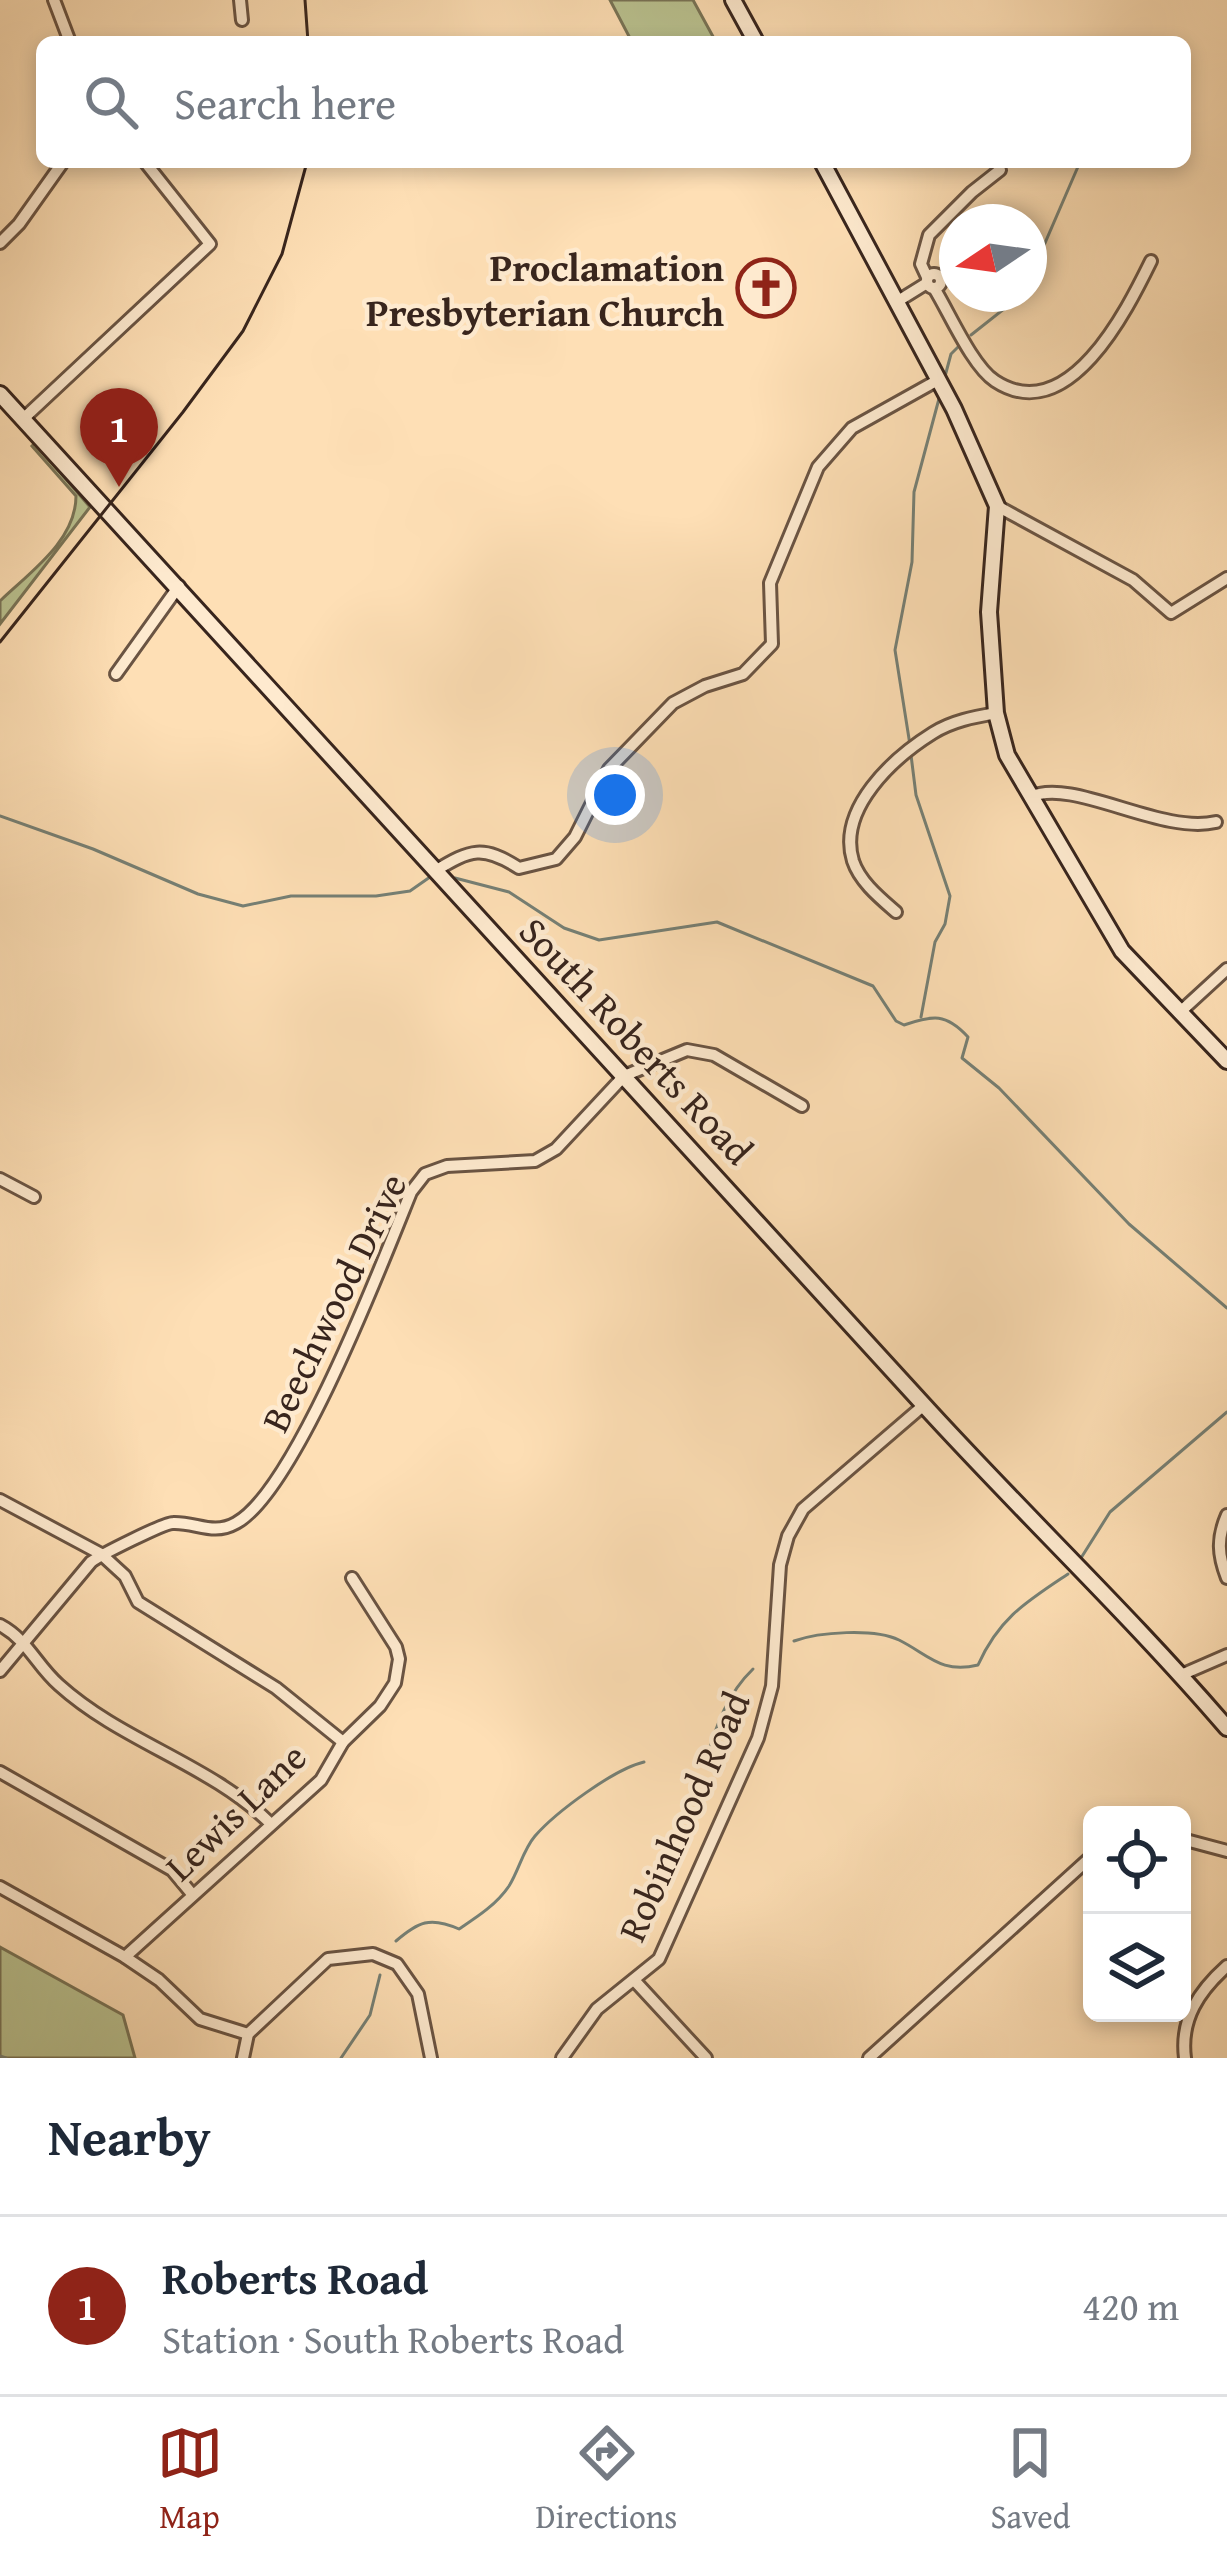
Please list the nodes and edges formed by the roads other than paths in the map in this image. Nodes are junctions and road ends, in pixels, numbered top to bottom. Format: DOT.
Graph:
graph roads {
  1 [pos="54,0"];
  2 [pos="240,0"];
  3 [pos="733,0"];
  4 [pos="242,20"];
  5 [pos="68,36"];
  6 [pos="752,36"];
  7 [pos="58,168"];
  8 [pos="150,168"];
  9 [pos="825,168"];
  10 [pos="1000,170"];
  11 [pos="0,243"];
  12 [pos="1151,261"];
  13 [pos="929,282"];
  14 [pos="898,301"];
  15 [pos="939,382"];
  16 [pos="0,394"];
  17 [pos="23,419"];
  18 [pos="997,506"];
  19 [pos="1227,578"];
  20 [pos="179,586"];
  21 [pos="116,674"];
  22 [pos="996,713"];
  23 [pos="1030,797"];
  24 [pos="1216,822"];
  25 [pos="435,871"];
  26 [pos="896,912"];
  27 [pos="1227,969"];
  28 [pos="1179,1013"];
  29 [pos="1227,1060"];
  30 [pos="624,1076"];
  31 [pos="802,1106"];
  32 [pos="0,1180"];
  33 [pos="34,1197"];
  34 [pos="924,1405"];
  35 [pos="0,1500"];
  36 [pos="1227,1515"];
  37 [pos="101,1554"];
  38 [pos="352,1578"];
  39 [pos="1227,1578"];
  40 [pos="0,1625"];
  41 [pos="26,1642"];
  42 [pos="1227,1654"];
  43 [pos="0,1671"];
  44 [pos="1181,1675"];
  45 [pos="1227,1728"];
  46 [pos="343,1742"];
  47 [pos="0,1772"];
  48 [pos="271,1825"];
  49 [pos="1191,1841"];
  50 [pos="1227,1851"];
  51 [pos="1083,1864"];
  52 [pos="0,1887"];
  53 [pos="192,1894"];
  54 [pos="125,1957"];
  55 [pos="1227,1966"];
  56 [pos="634,1980"];
  57 [pos="248,2034"];
  58 [pos="243,2058"];
  59 [pos="431,2058"];
  60 [pos="562,2058"];
  61 [pos="706,2058"];
  62 [pos="869,2058"];
  63 [pos="1185,2058"];
  1 -- 5 [label="street"];
  2 -- 4 [label="street"];
  3 -- 6 [label="street"];
  7 -- 11 [label="street"];
  8 -- 17 [label="street"];
  9 -- 14 [label="street"];
  10 -- 13 [label="street"];
  12 -- 13 [label="street"];
  13 -- 14 [label="street"];
  14 -- 15 [label="street"];
  15 -- 18 [label="street"];
  15 -- 25 [label="street"];
  16 -- 17 [label="street, South Roberts Road"];
  17 -- 20 [label="street, South Roberts Road"];
  18 -- 19 [label="street"];
  18 -- 22 [label="street"];
  20 -- 21 [label="street"];
  20 -- 25 [label="street, South Roberts Road"];
  22 -- 23 [label="street"];
  22 -- 26 [label="street"];
  23 -- 24 [label="street"];
  23 -- 28 [label="street"];
  25 -- 30 [label="street, South Roberts Road"];
  27 -- 28 [label="street"];
  28 -- 29 [label="street"];
  30 -- 31 [label="street"];
  30 -- 34 [label="street, South Roberts Road"];
  30 -- 37 [label="street, Beechwood Drive"];
  32 -- 33 [label="street"];
  34 -- 44 [label="street, South Roberts Road"];
  34 -- 56 [label="street, Robinhood Road"];
  35 -- 37 [label="street"];
  36 -- 39 [label="street"];
  37 -- 41 [label="street"];
  37 -- 46 [label="street"];
  38 -- 46 [label="street, Lewis Lane"];
  40 -- 41 [label="street"];
  41 -- 43 [label="street"];
  41 -- 48 [label="street"];
  42 -- 44 [label="street"];
  44 -- 45 [label="street, South Roberts Road"];
  46 -- 48 [label="street, Lewis Lane"];
  47 -- 53 [label="street"];
  48 -- 53 [label="street, Lewis Lane"];
  49 -- 50 [label="street"];
  51 -- 62 [label="street"];
  52 -- 54 [label="street"];
  53 -- 54 [label="street, Lewis Lane"];
  54 -- 57 [label="street"];
  55 -- 63 [label="street"];
  56 -- 60 [label="street, Robinhood Road"];
  56 -- 61 [label="street"];
  57 -- 58 [label="street"];
  57 -- 59 [label="street"];
}
